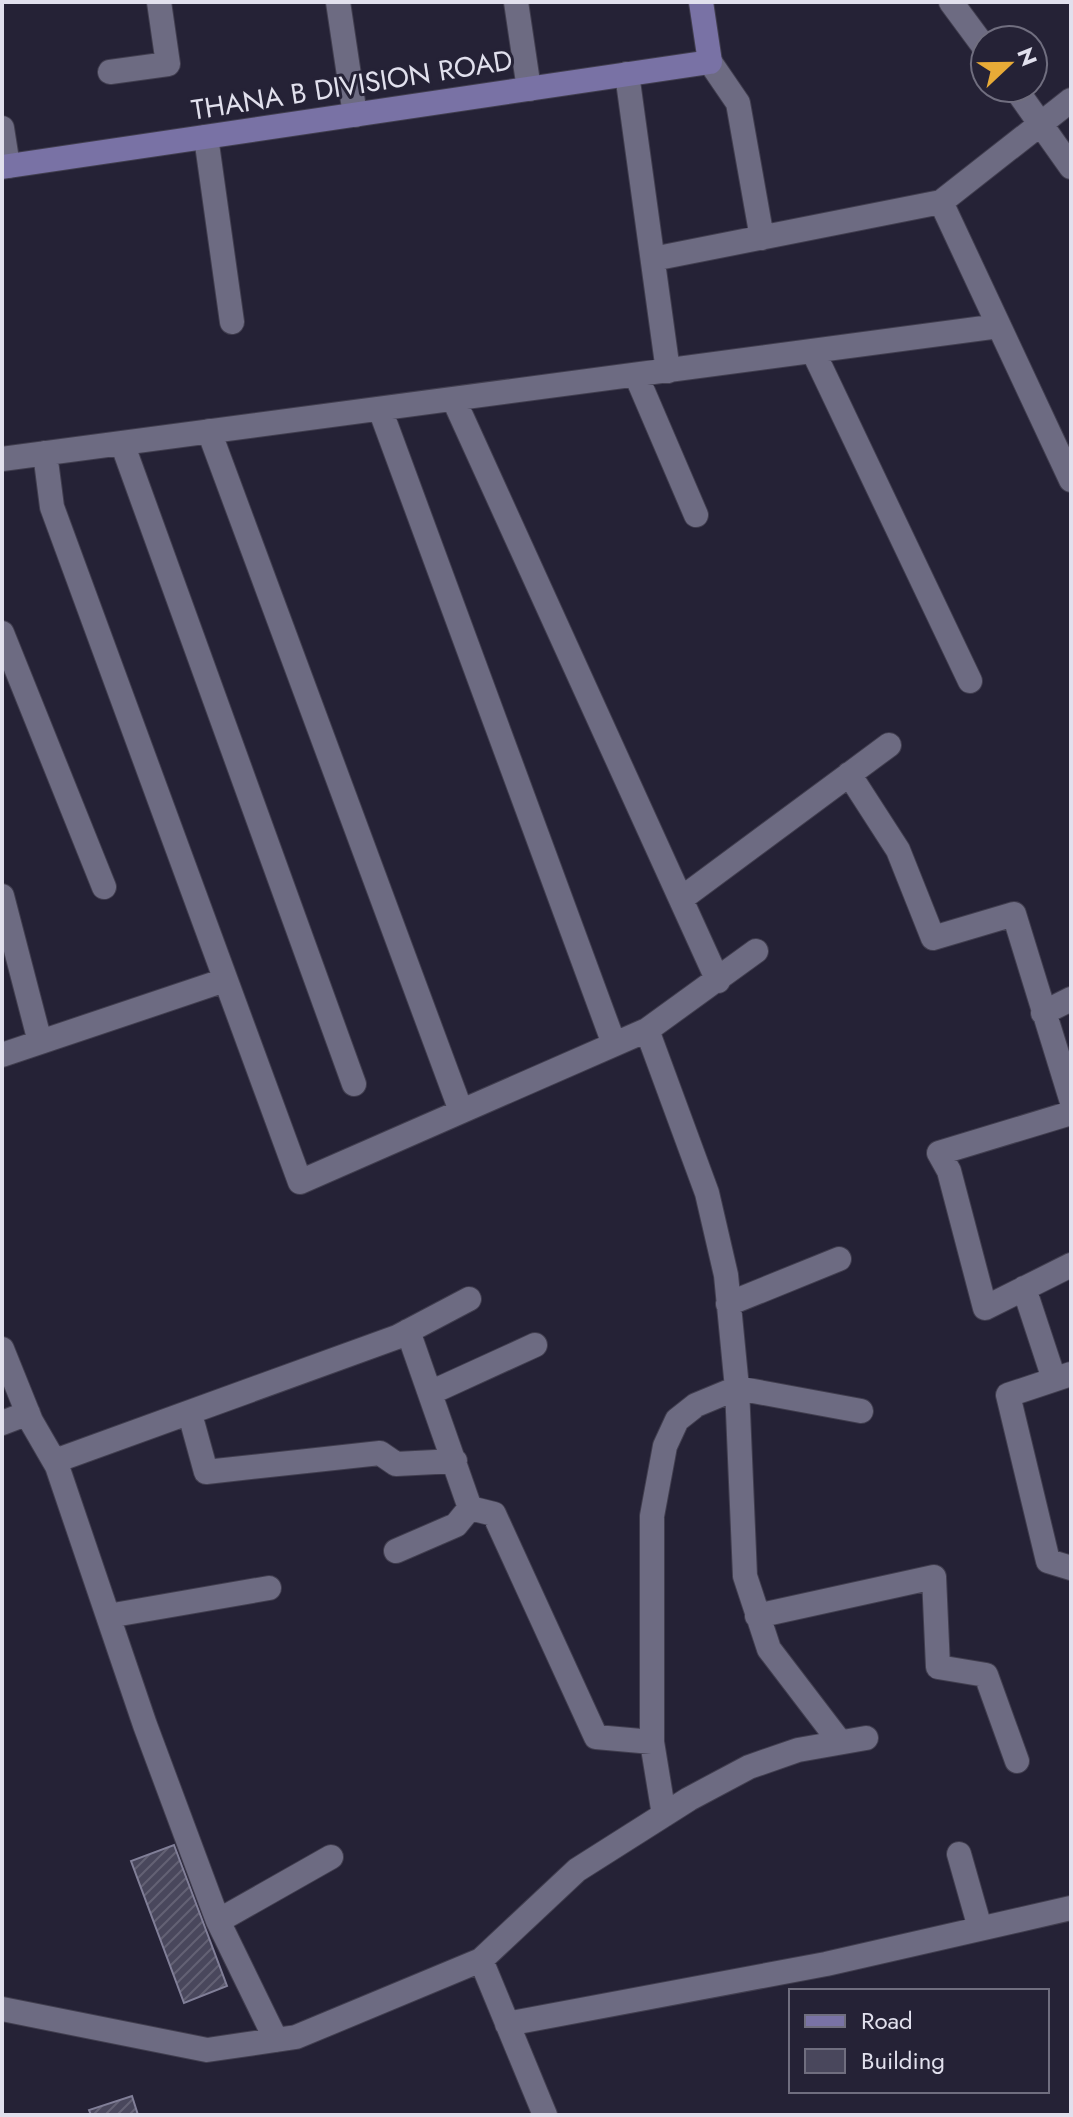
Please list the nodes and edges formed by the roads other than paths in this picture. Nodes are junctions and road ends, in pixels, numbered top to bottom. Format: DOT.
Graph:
graph roads {
  1 [pos="159,2"];
  2 [pos="338,2"];
  3 [pos="516,2"];
  4 [pos="701,2"];
  5 [pos="951,2"];
  6 [pos="969,26"];
  7 [pos="710,62"];
  8 [pos="110,72"];
  9 [pos="627,74"];
  10 [pos="529,89"];
  11 [pos="1071,100"];
  12 [pos="1027,104"];
  13 [pos="355,115"];
  14 [pos="1041,124"];
  15 [pos="2,128"];
  16 [pos="206,137"];
  17 [pos="5,167"];
  18 [pos="1071,167"];
  19 [pos="941,202"];
  20 [pos="762,238"];
  21 [pos="653,259"];
  22 [pos="232,322"];
  23 [pos="999,326"];
  24 [pos="813,351"];
  25 [pos="668,371"];
  26 [pos="636,375"];
  27 [pos="454,400"];
  28 [pos="380,409"];
  29 [pos="209,431"];
  30 [pos="122,443"];
  31 [pos="45,453"];
  32 [pos="2,459"];
  33 [pos="1071,480"];
  34 [pos="696,515"];
  35 [pos="2,633"];
  36 [pos="970,681"];
  37 [pos="889,745"];
  38 [pos="849,774"];
  39 [pos="104,887"];
  40 [pos="2,896"];
  41 [pos="681,899"];
  42 [pos="756,951"];
  43 [pos="225,980"];
  44 [pos="718,981"];
  45 [pos="1071,999"];
  46 [pos="1043,1013"];
  47 [pos="647,1030"];
  48 [pos="40,1042"];
  49 [pos="614,1044"];
  50 [pos="2,1055"];
  51 [pos="354,1084"];
  52 [pos="1071,1099"];
  53 [pos="461,1111"];
  54 [pos="1071,1113"];
  55 [pos="839,1259"];
  56 [pos="1071,1265"];
  57 [pos="1024,1288"];
  58 [pos="469,1299"];
  59 [pos="728,1304"];
  60 [pos="408,1331"];
  61 [pos="535,1345"];
  62 [pos="2,1349"];
  63 [pos="1062,1376"];
  64 [pos="737,1388"];
  65 [pos="430,1393"];
  66 [pos="861,1411"];
  67 [pos="28,1413"];
  68 [pos="190,1414"];
  69 [pos="2,1423"];
  70 [pos="55,1461"];
  71 [pos="455,1461"];
  72 [pos="470,1508"];
  73 [pos="396,1551"];
  74 [pos="1071,1568"];
  75 [pos="269,1588"];
  76 [pos="108,1616"];
  77 [pos="757,1616"];
  78 [pos="866,1738"];
  79 [pos="652,1742"];
  80 [pos="840,1742"];
  81 [pos="1017,1761"];
  82 [pos="664,1815"];
  83 [pos="959,1854"];
  84 [pos="331,1857"];
  85 [pos="1071,1908"];
  86 [pos="218,1921"];
  87 [pos="980,1928"];
  88 [pos="481,1960"];
  89 [pos="2,2009"];
  90 [pos="507,2024"];
  91 [pos="276,2040"];
  92 [pos="545,2115"];
  1 -- 8 [label="street"];
  2 -- 13 [label="street"];
  3 -- 10 [label="street"];
  4 -- 7 [label="street"];
  5 -- 6 [label="street"];
  7 -- 9 [label="street, THANA B DIVISION ROAD"];
  7 -- 20 [label="street"];
  9 -- 10 [label="street, THANA B DIVISION ROAD"];
  9 -- 21 [label="street"];
  10 -- 13 [label="street, THANA B DIVISION ROAD"];
  11 -- 14 [label="street"];
  12 -- 14 [label="street"];
  13 -- 16 [label="street, THANA B DIVISION ROAD"];
  14 -- 18 [label="street"];
  14 -- 19 [label="street"];
  15 -- 17 [label="street"];
  16 -- 17 [label="street, THANA B DIVISION ROAD"];
  16 -- 22 [label="street"];
  19 -- 20 [label="street"];
  19 -- 23 [label="street"];
  20 -- 21 [label="street"];
  21 -- 25 [label="street"];
  23 -- 24 [label="street"];
  23 -- 33 [label="street"];
  24 -- 25 [label="street"];
  24 -- 36 [label="street"];
  25 -- 26 [label="street"];
  26 -- 27 [label="street"];
  26 -- 34 [label="street"];
  27 -- 28 [label="street"];
  27 -- 41 [label="street"];
  28 -- 29 [label="street"];
  28 -- 49 [label="street"];
  29 -- 30 [label="street"];
  29 -- 53 [label="street"];
  30 -- 31 [label="street"];
  30 -- 51 [label="street"];
  31 -- 32 [label="street"];
  31 -- 43 [label="street"];
  35 -- 39 [label="street"];
  37 -- 38 [label="street"];
  38 -- 41 [label="street"];
  38 -- 46 [label="street"];
  40 -- 48 [label="street"];
  41 -- 44 [label="street"];
  42 -- 44 [label="street"];
  43 -- 48 [label="street"];
  43 -- 53 [label="street"];
  44 -- 47 [label="street"];
  45 -- 46 [label="street"];
  46 -- 52 [label="street"];
  47 -- 49 [label="street"];
  47 -- 59 [label="street"];
  48 -- 50 [label="street"];
  49 -- 53 [label="street"];
  54 -- 57 [label="street"];
  55 -- 59 [label="street"];
  56 -- 57 [label="street"];
  57 -- 63 [label="street"];
  58 -- 60 [label="street"];
  59 -- 64 [label="street"];
  60 -- 65 [label="street"];
  60 -- 68 [label="street"];
  61 -- 65 [label="street"];
  62 -- 67 [label="street"];
  63 -- 74 [label="street"];
  64 -- 66 [label="street"];
  64 -- 77 [label="street"];
  64 -- 79 [label="street"];
  65 -- 71 [label="street"];
  67 -- 69 [label="street"];
  67 -- 70 [label="street"];
  68 -- 70 [label="street"];
  68 -- 71 [label="street"];
  70 -- 76 [label="street"];
  71 -- 72 [label="street"];
  72 -- 73 [label="street"];
  72 -- 79 [label="street"];
  75 -- 76 [label="street"];
  76 -- 86 [label="street"];
  77 -- 80 [label="street"];
  77 -- 81 [label="street"];
  78 -- 80 [label="street"];
  79 -- 82 [label="street"];
  80 -- 82 [label="street"];
  82 -- 88 [label="street"];
  83 -- 87 [label="street"];
  84 -- 86 [label="street"];
  85 -- 87 [label="street"];
  86 -- 91 [label="street"];
  87 -- 90 [label="street"];
  88 -- 90 [label="street"];
  88 -- 91 [label="street"];
  89 -- 91 [label="street"];
  90 -- 92 [label="street"];
}
